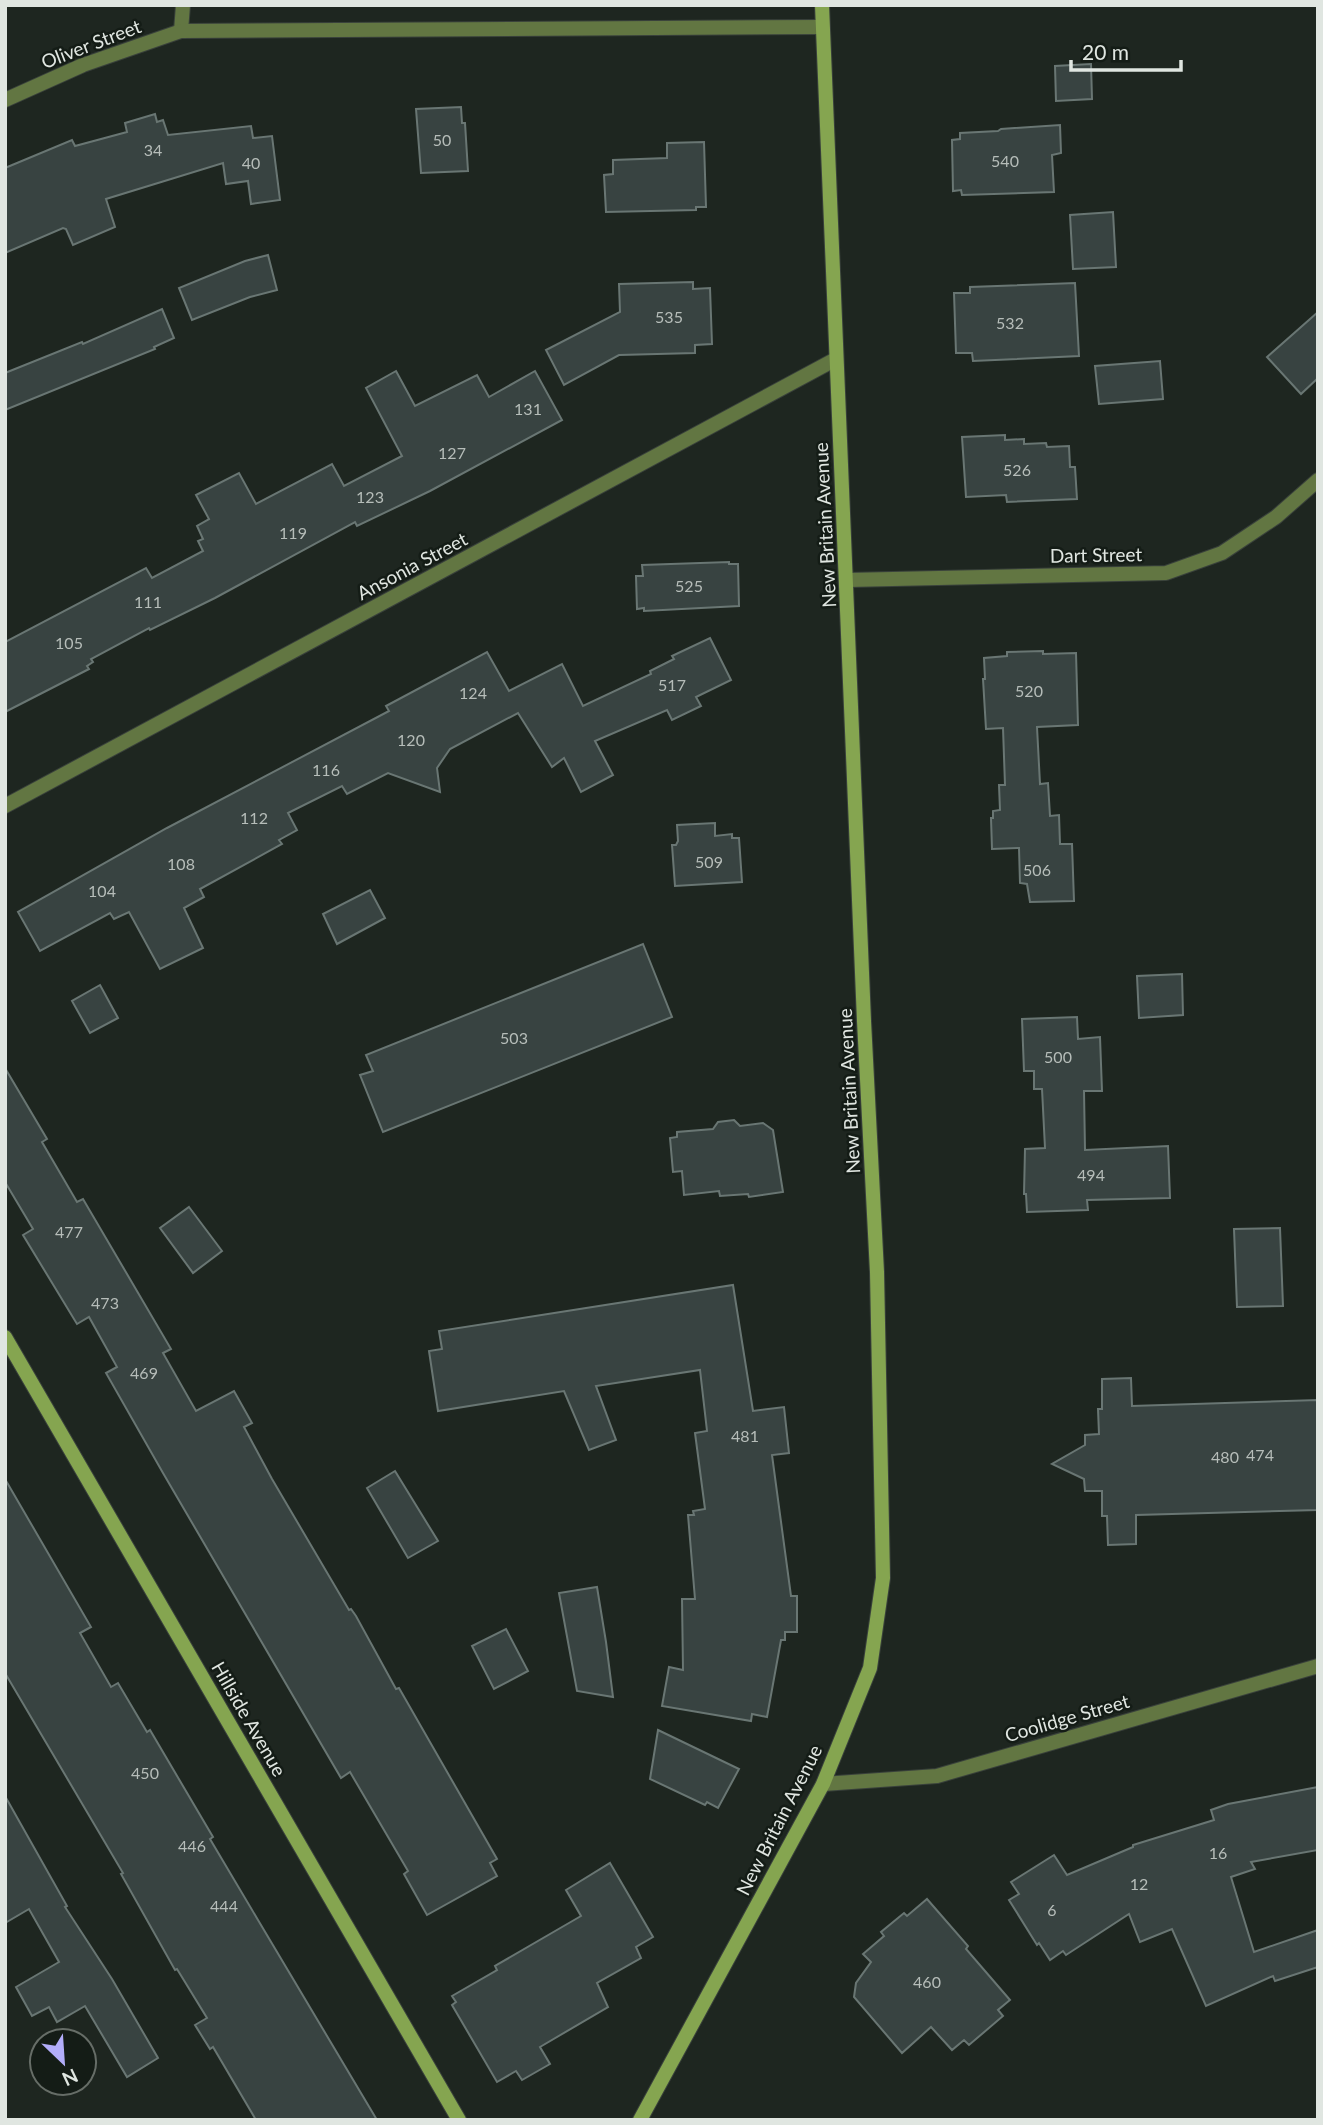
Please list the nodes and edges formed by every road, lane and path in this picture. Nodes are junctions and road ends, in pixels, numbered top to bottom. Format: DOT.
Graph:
graph roads {
  1 [pos="183,5"];
  2 [pos="821,5"];
  3 [pos="822,27"];
  4 [pos="181,31"];
  5 [pos="5,100"];
  6 [pos="836,359"];
  7 [pos="1318,480"];
  8 [pos="847,580"];
  9 [pos="5,806"];
  10 [pos="5,1337"];
  11 [pos="1318,1666"];
  12 [pos="823,1784"];
  13 [pos="459,2120"];
  14 [pos="640,2120"];
  1 -- 4 [label="street"];
  2 -- 3 [label="main road, New Britain Avenue"];
  3 -- 4 [label="street, Oliver Street"];
  3 -- 6 [label="main road, New Britain Avenue"];
  4 -- 5 [label="street, Oliver Street"];
  6 -- 8 [label="main road, New Britain Avenue"];
  6 -- 9 [label="street, Ansonia Street"];
  7 -- 8 [label="street, Dart Street"];
  8 -- 12 [label="main road, New Britain Avenue"];
  10 -- 13 [label="main road, Hillside Avenue"];
  11 -- 12 [label="street, Coolidge Street"];
  12 -- 14 [label="main road, New Britain Avenue"];
}
